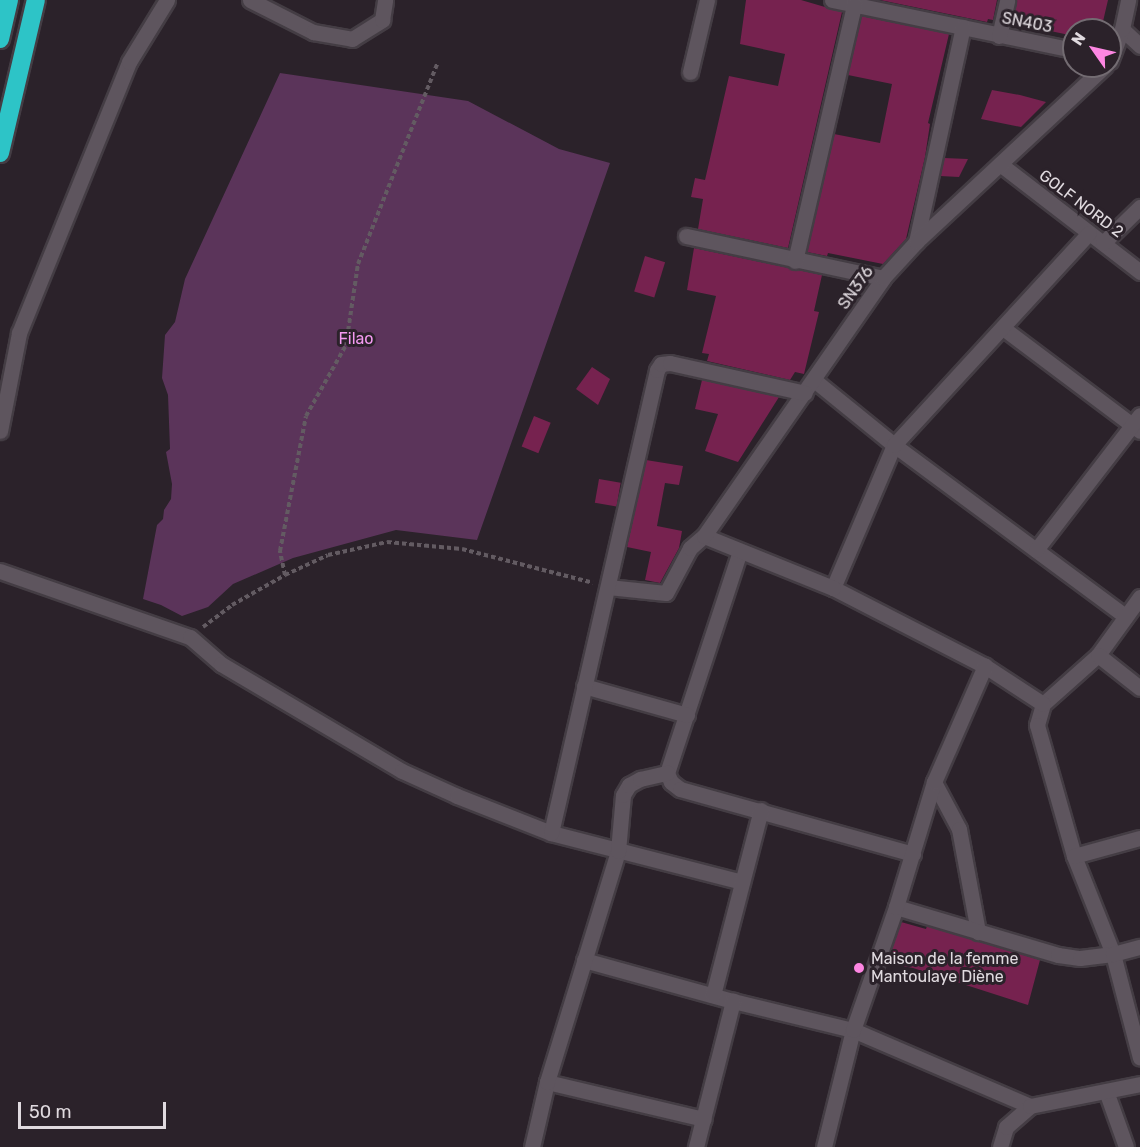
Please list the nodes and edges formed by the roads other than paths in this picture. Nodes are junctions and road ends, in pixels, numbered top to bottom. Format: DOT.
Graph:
graph roads {
  1 [pos="9,0"];
  2 [pos="36,0"];
  3 [pos="167,0"];
  4 [pos="250,0"];
  5 [pos="385,0"];
  6 [pos="707,0"];
  7 [pos="832,0"];
  8 [pos="1007,0"];
  9 [pos="1128,0"];
  10 [pos="854,5"];
  11 [pos="963,27"];
  12 [pos="1122,29"];
  13 [pos="999,36"];
  14 [pos="0,39"];
  15 [pos="1140,46"];
  16 [pos="1062,48"];
  17 [pos="690,72"];
  18 [pos="1091,78"];
  19 [pos="0,153"];
  20 [pos="1000,164"];
  21 [pos="1140,207"];
  22 [pos="1089,233"];
  23 [pos="687,236"];
  24 [pos="916,242"];
  25 [pos="1103,243"];
  26 [pos="795,261"];
  27 [pos="1140,272"];
  28 [pos="883,278"];
  29 [pos="1003,328"];
  30 [pos="814,380"];
  31 [pos="805,393"];
  32 [pos="1137,423"];
  33 [pos="0,431"];
  34 [pos="894,445"];
  35 [pos="704,536"];
  36 [pos="1036,550"];
  37 [pos="740,551"];
  38 [pos="0,571"];
  39 [pos="608,587"];
  40 [pos="833,588"];
  41 [pos="1140,597"];
  42 [pos="1125,616"];
  43 [pos="1098,655"];
  44 [pos="985,666"];
  45 [pos="584,686"];
  46 [pos="1140,688"];
  47 [pos="1043,705"];
  48 [pos="687,715"];
  49 [pos="668,773"];
  50 [pos="934,782"];
  51 [pos="760,810"];
  52 [pos="551,833"];
  53 [pos="1140,838"];
  54 [pos="618,851"];
  55 [pos="913,854"];
  56 [pos="1074,856"];
  57 [pos="742,882"];
  58 [pos="896,907"];
  59 [pos="978,932"];
  60 [pos="1140,946"];
  61 [pos="1113,954"];
  62 [pos="584,960"];
  63 [pos="713,995"];
  64 [pos="733,1001"];
  65 [pos="853,1030"];
  66 [pos="1140,1058"];
  67 [pos="547,1082"];
  68 [pos="1140,1084"];
  69 [pos="1106,1091"];
  70 [pos="1030,1106"];
  71 [pos="704,1119"];
  72 [pos="532,1147"];
  73 [pos="696,1147"];
  74 [pos="824,1147"];
  75 [pos="1000,1147"];
  76 [pos="1126,1147"];
  1 -- 14 [label="highway"];
  2 -- 19 [label="highway"];
  3 -- 33 [label="street"];
  4 -- 5 [label="street"];
  6 -- 17 [label="street"];
  7 -- 10 [label="street, SN403"];
  8 -- 13 [label="street"];
  9 -- 12 [label="street, SN376"];
  10 -- 11 [label="street, SN403"];
  10 -- 26 [label="street"];
  11 -- 13 [label="street, SN403"];
  11 -- 24 [label="street"];
  12 -- 15 [label="street"];
  13 -- 16 [label="street, SN403"];
  18 -- 20 [label="street, SN376"];
  20 -- 22 [label="street, GOLF NORD 2"];
  20 -- 24 [label="street, SN376"];
  21 -- 25 [label="street"];
  22 -- 25 [label="street, GOLF NORD 2"];
  22 -- 29 [label="street"];
  23 -- 26 [label="street"];
  24 -- 28 [label="street, SN376"];
  25 -- 27 [label="street, GOLF NORD 2"];
  26 -- 28 [label="street"];
  28 -- 30 [label="street, SN376"];
  29 -- 32 [label="street"];
  29 -- 34 [label="street"];
  30 -- 31 [label="street, SN376"];
  30 -- 34 [label="street"];
  31 -- 35 [label="street, SN376"];
  31 -- 39 [label="street"];
  32 -- 36 [label="street"];
  34 -- 36 [label="street"];
  34 -- 40 [label="street"];
  35 -- 37 [label="street"];
  35 -- 39 [label="street, SN376"];
  36 -- 42 [label="street"];
  37 -- 40 [label="street"];
  37 -- 48 [label="street"];
  38 -- 52 [label="street"];
  39 -- 45 [label="street"];
  40 -- 44 [label="street"];
  41 -- 42 [label="street"];
  42 -- 43 [label="street"];
  43 -- 46 [label="street"];
  43 -- 47 [label="street"];
  44 -- 47 [label="street"];
  44 -- 50 [label="street"];
  45 -- 48 [label="street"];
  45 -- 52 [label="street"];
  47 -- 56 [label="street"];
  48 -- 49 [label="street"];
  49 -- 51 [label="street"];
  49 -- 54 [label="street"];
  50 -- 55 [label="street"];
  50 -- 59 [label="street"];
  51 -- 55 [label="street"];
  51 -- 57 [label="street"];
  52 -- 54 [label="street"];
  53 -- 56 [label="street"];
  54 -- 57 [label="street"];
  54 -- 62 [label="street"];
  55 -- 58 [label="street"];
  56 -- 61 [label="street"];
  57 -- 63 [label="street"];
  58 -- 59 [label="street"];
  58 -- 65 [label="street"];
  59 -- 61 [label="street"];
  60 -- 61 [label="street"];
  61 -- 66 [label="street"];
  62 -- 63 [label="street"];
  62 -- 67 [label="street"];
  63 -- 64 [label="street"];
  64 -- 65 [label="street"];
  64 -- 71 [label="street"];
  65 -- 70 [label="street"];
  65 -- 74 [label="street"];
  67 -- 71 [label="street"];
  67 -- 72 [label="street"];
  68 -- 69 [label="street"];
  69 -- 70 [label="street"];
  69 -- 76 [label="street"];
  70 -- 75 [label="street"];
  71 -- 73 [label="street"];
}
